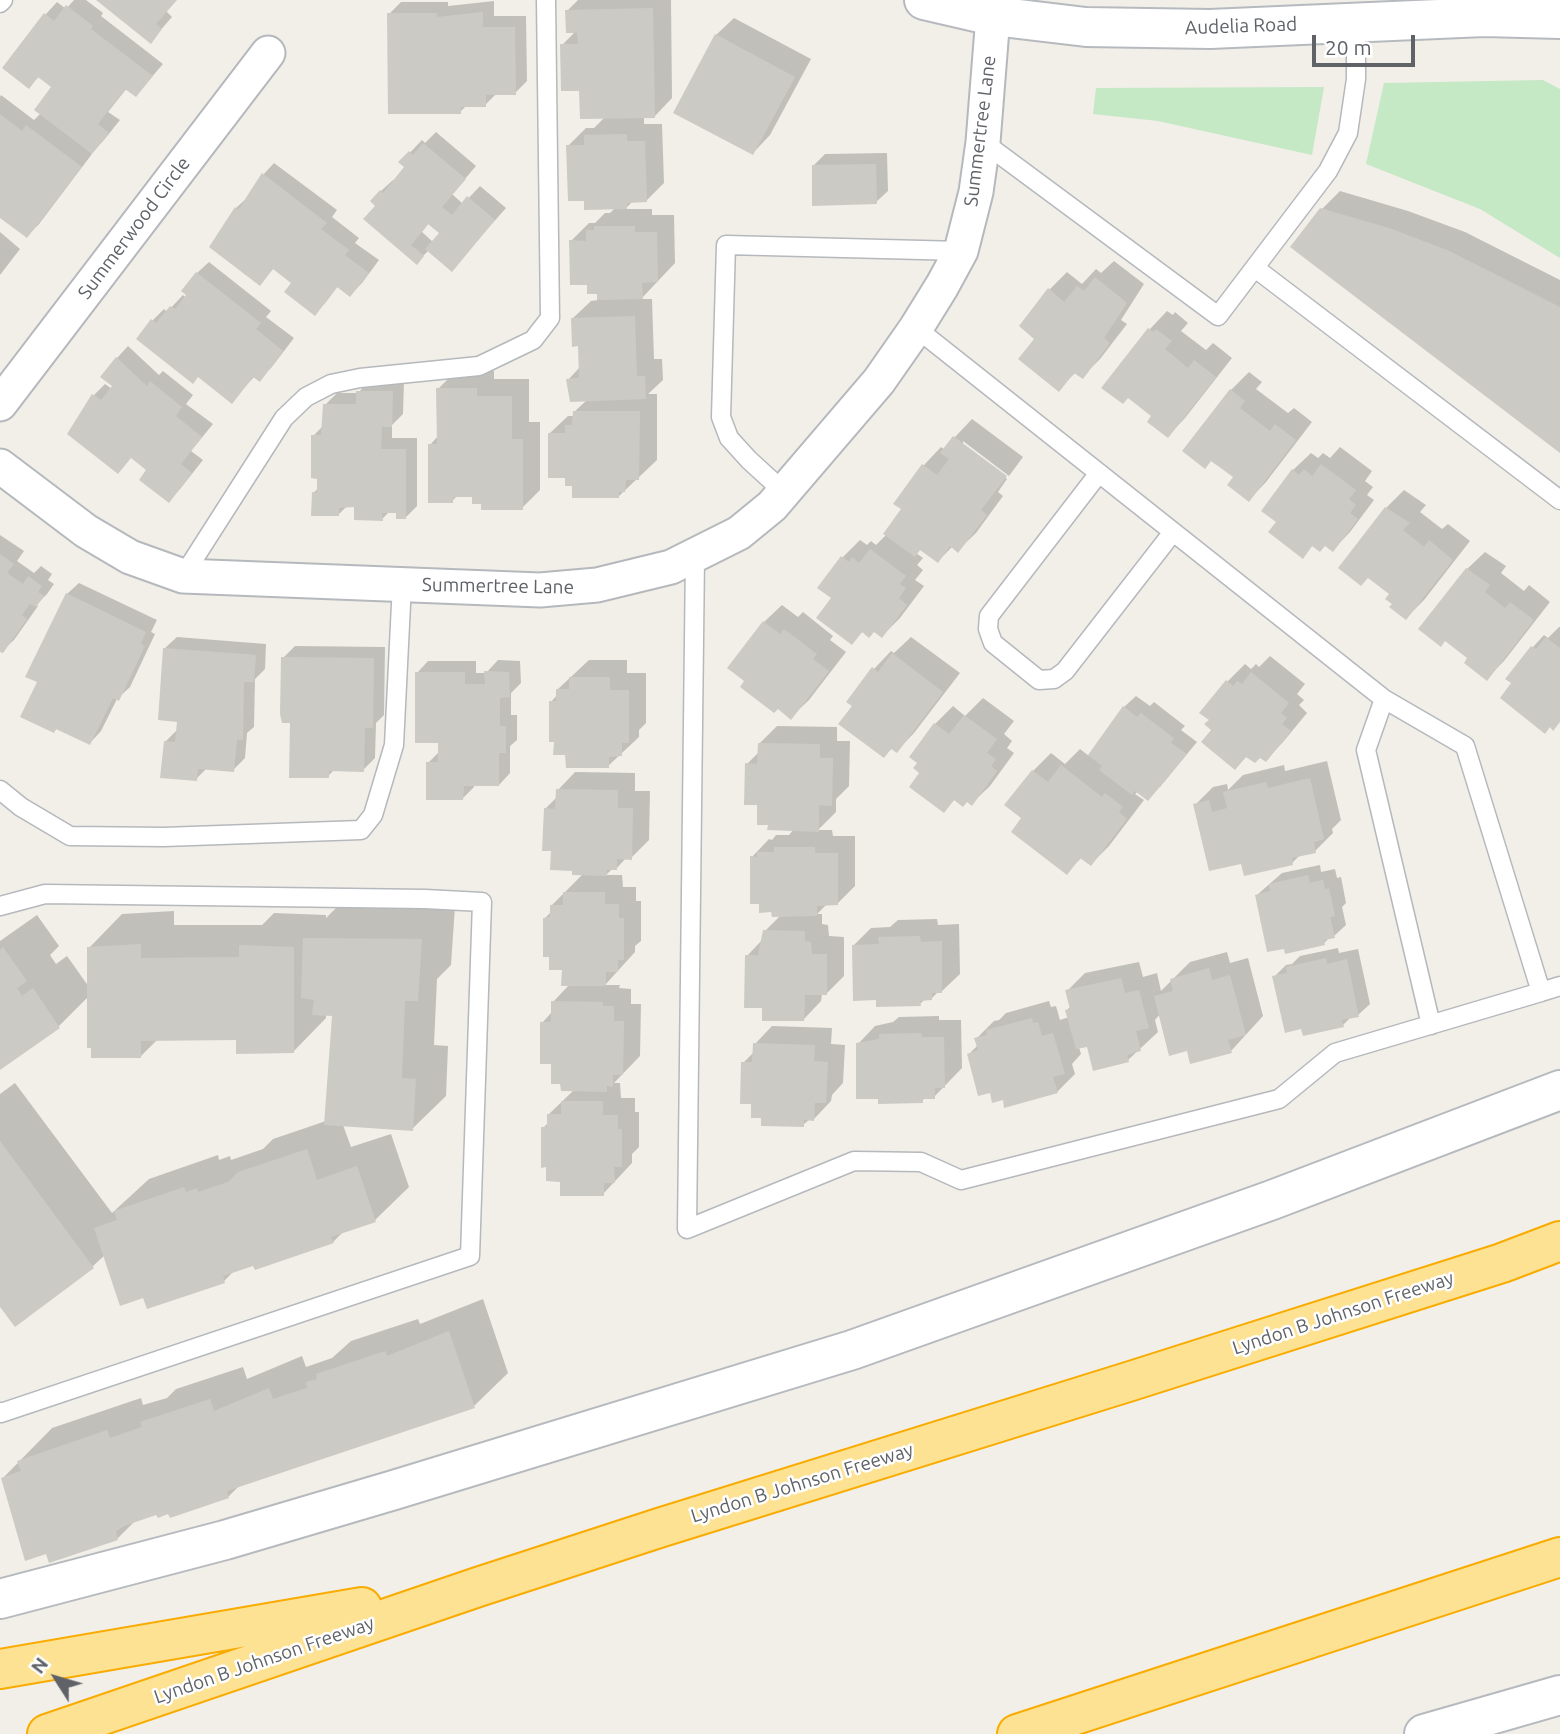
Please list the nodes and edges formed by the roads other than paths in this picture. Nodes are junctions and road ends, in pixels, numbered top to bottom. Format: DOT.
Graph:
graph roads {
  1 [pos="547,0"];
  2 [pos="924,0"];
  3 [pos="992,8"];
  4 [pos="1560,19"];
  5 [pos="1356,22"];
  6 [pos="268,53"];
  7 [pos="983,142"];
  8 [pos="961,251"];
  9 [pos="1255,268"];
  10 [pos="916,328"];
  11 [pos="0,404"];
  12 [pos="0,466"];
  13 [pos="1099,473"];
  14 [pos="784,492"];
  15 [pos="1560,500"];
  16 [pos="1173,532"];
  17 [pos="695,556"];
  18 [pos="183,576"];
  19 [pos="402,584"];
  20 [pos="1384,699"];
  21 [pos="0,790"];
  22 [pos="0,905"];
  23 [pos="1560,986"];
  24 [pos="1541,992"];
  25 [pos="1431,1026"];
  26 [pos="1560,1090"];
  27 [pos="1560,1241"];
  28 [pos="0,1412"];
  29 [pos="1560,1557"];
  30 [pos="478,1587"];
  31 [pos="0,1599"];
  32 [pos="0,1669"];
  33 [pos="1560,1695"];
  34 [pos="47,1734"];
  35 [pos="1017,1734"];
  36 [pos="1424,1734"];
  1 -- 18 [label="lane"];
  2 -- 3 [label="main road, Audelia Road"];
  3 -- 5 [label="main road, Audelia Road"];
  3 -- 7 [label="street, Summertree Lane"];
  4 -- 5 [label="main road, Audelia Road"];
  5 -- 9 [label="lane"];
  6 -- 11 [label="street, Summerwood Circle"];
  7 -- 8 [label="street, Summertree Lane"];
  7 -- 9 [label="lane"];
  8 -- 10 [label="street, Summertree Lane"];
  8 -- 14 [label="lane"];
  9 -- 15 [label="lane"];
  10 -- 13 [label="lane"];
  10 -- 14 [label="street, Summertree Lane"];
  12 -- 18 [label="street, Summertree Lane"];
  13 -- 16 [label="lane"];
  13 -- 16 [label="lane"];
  14 -- 17 [label="street, Summertree Lane"];
  16 -- 20 [label="lane"];
  17 -- 19 [label="street, Summertree Lane"];
  17 -- 25 [label="lane"];
  18 -- 19 [label="street, Summertree Lane"];
  19 -- 21 [label="lane"];
  20 -- 24 [label="lane"];
  20 -- 25 [label="lane"];
  22 -- 28 [label="lane"];
  23 -- 24 [label="lane"];
  24 -- 25 [label="lane"];
  26 -- 31 [label="main road"];
  27 -- 30 [label="highway, Lyndon B Johnson Freeway"];
  29 -- 35 [label="highway"];
  30 -- 32 [label="highway"];
  30 -- 34 [label="highway, Lyndon B Johnson Freeway"];
  33 -- 36 [label="main road"];
}
